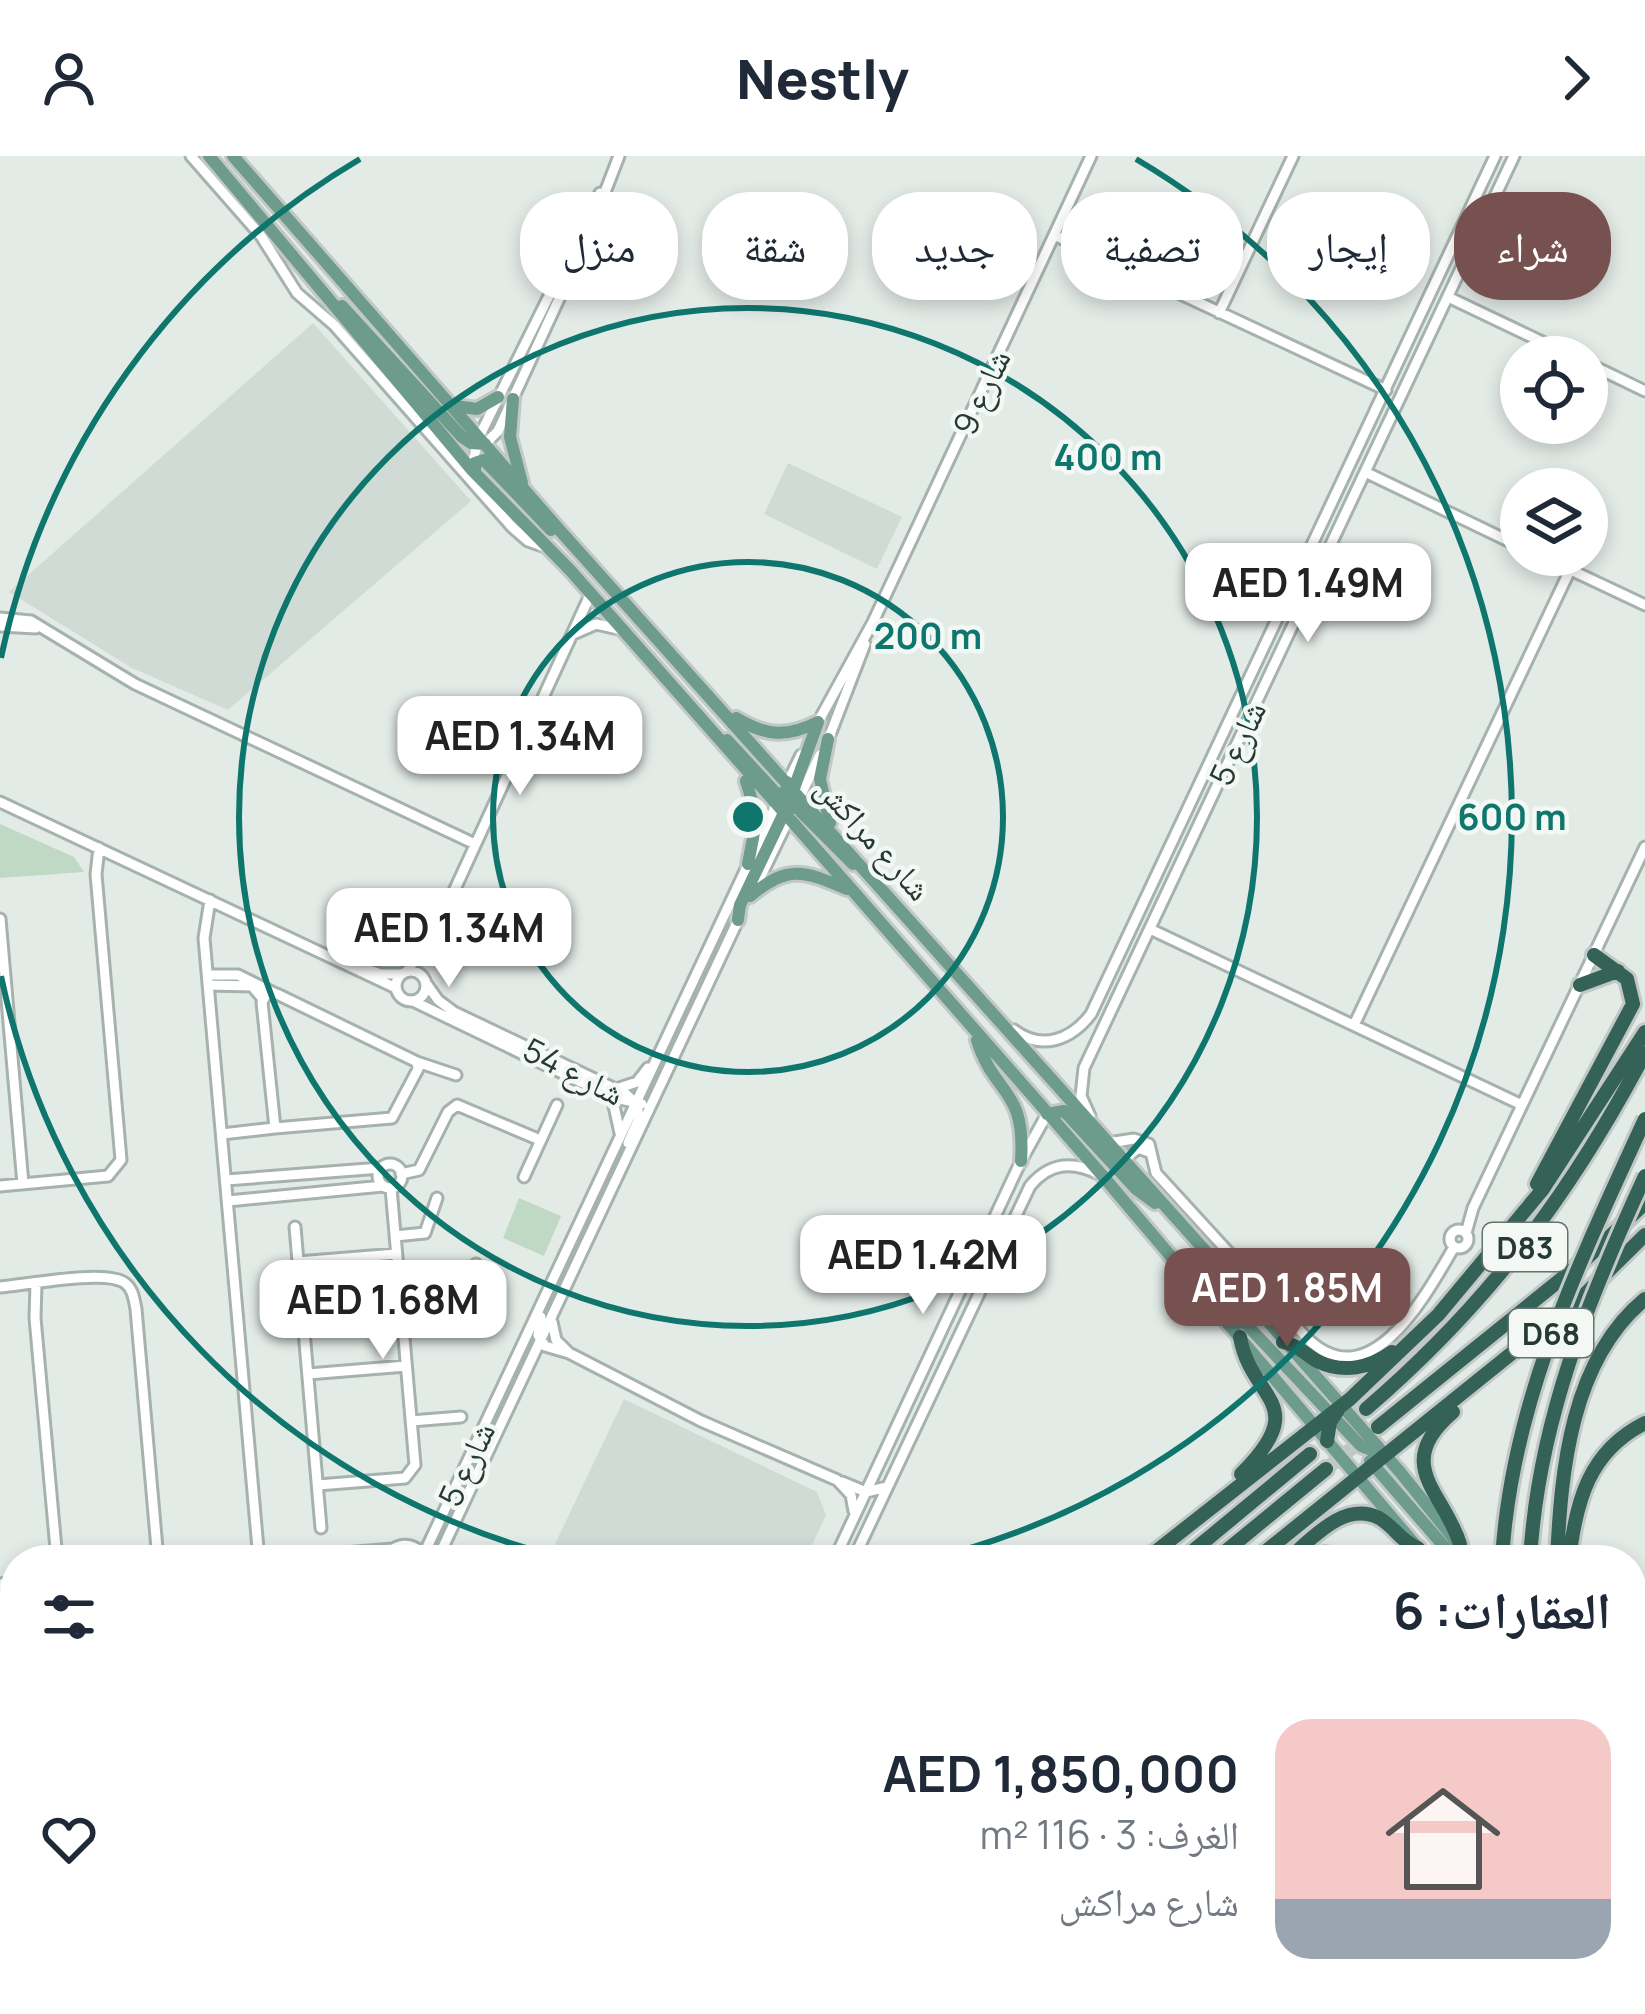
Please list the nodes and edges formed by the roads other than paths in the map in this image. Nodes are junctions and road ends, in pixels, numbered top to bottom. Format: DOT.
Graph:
graph roads {
  1 [pos="191,156"];
  2 [pos="208,156"];
  3 [pos="232,156"];
  4 [pos="620,156"];
  5 [pos="1091,156"];
  6 [pos="1293,156"];
  7 [pos="1495,156"];
  8 [pos="1514,156"];
  9 [pos="604,189"];
  10 [pos="1054,236"];
  11 [pos="1448,297"];
  12 [pos="333,302"];
  13 [pos="1219,313"];
  14 [pos="1530,336"];
  15 [pos="1608,373"];
  16 [pos="1385,390"];
  17 [pos="1645,391"];
  18 [pos="498,397"];
  19 [pos="513,399"];
  20 [pos="1399,402"];
  21 [pos="449,403"];
  22 [pos="480,442"];
  23 [pos="473,471"];
  24 [pos="1365,472"];
  25 [pos="525,490"];
  26 [pos="563,534"];
  27 [pos="1500,537"];
  28 [pos="550,548"];
  29 [pos="1567,576"];
  30 [pos="1583,576"];
  31 [pos="591,593"];
  32 [pos="1645,605"];
  33 [pos="0,622"];
  34 [pos="870,627"];
  35 [pos="623,630"];
  36 [pos="569,638"];
  37 [pos="723,710"];
  38 [pos="698,718"];
  39 [pos="818,722"];
  40 [pos="828,739"];
  41 [pos="737,764"];
  42 [pos="788,801"];
  43 [pos="0,802"];
  44 [pos="835,836"];
  45 [pos="475,844"];
  46 [pos="1645,847"];
  47 [pos="104,851"];
  48 [pos="1164,860"];
  49 [pos="748,864"];
  50 [pos="1178,868"];
  51 [pos="865,870"];
  52 [pos="852,891"];
  53 [pos="750,896"];
  54 [pos="207,899"];
  55 [pos="0,919"];
  56 [pos="738,920"];
  57 [pos="1150,929"];
  58 [pos="432,939"];
  59 [pos="1594,955"];
  60 [pos="338,961"];
  61 [pos="1618,971"];
  62 [pos="404,973"];
  63 [pos="208,980"];
  64 [pos="426,982"];
  65 [pos="1580,986"];
  66 [pos="396,988"];
  67 [pos="268,996"];
  68 [pos="412,1001"];
  69 [pos="994,1014"];
  70 [pos="1354,1025"];
  71 [pos="1645,1032"];
  72 [pos="976,1033"];
  73 [pos="1645,1053"];
  74 [pos="657,1060"];
  75 [pos="418,1062"];
  76 [pos="456,1075"];
  77 [pos="613,1093"];
  78 [pos="656,1100"];
  79 [pos="637,1104"];
  80 [pos="557,1105"];
  81 [pos="1522,1105"];
  82 [pos="1047,1114"];
  83 [pos="1645,1119"];
  84 [pos="275,1128"];
  85 [pos="222,1134"];
  86 [pos="620,1137"];
  87 [pos="540,1140"];
  88 [pos="1105,1140"];
  89 [pos="1152,1156"];
  90 [pos="1124,1160"];
  91 [pos="1021,1161"];
  92 [pos="381,1168"];
  93 [pos="401,1174"];
  94 [pos="1102,1175"];
  95 [pos="1645,1175"];
  96 [pos="274,1177"];
  97 [pos="524,1177"];
  98 [pos="226,1180"];
  99 [pos="23,1184"];
  100 [pos="0,1186"];
  101 [pos="387,1187"];
  102 [pos="275,1196"];
  103 [pos="437,1198"];
  104 [pos="227,1201"];
  105 [pos="1645,1203"];
  106 [pos="1167,1208"];
  107 [pos="1516,1223"];
  108 [pos="295,1226"];
  109 [pos="594,1227"];
  110 [pos="574,1234"];
  111 [pos="1645,1235"];
  112 [pos="395,1236"];
  113 [pos="397,1254"];
  114 [pos="298,1262"];
  115 [pos="476,1264"];
  116 [pos="32,1284"];
  117 [pos="0,1287"];
  118 [pos="1645,1299"];
  119 [pos="401,1309"];
  120 [pos="1220,1314"];
  121 [pos="1438,1315"];
  122 [pos="552,1319"];
  123 [pos="1240,1337"];
  124 [pos="1283,1342"];
  125 [pos="541,1343"];
  126 [pos="569,1353"];
  127 [pos="406,1366"];
  128 [pos="308,1373"];
  129 [pos="1468,1388"];
  130 [pos="1366,1409"];
  131 [pos="461,1418"];
  132 [pos="411,1421"];
  133 [pos="1329,1422"];
  134 [pos="1645,1423"];
  135 [pos="1378,1427"];
  136 [pos="1310,1454"];
  137 [pos="1378,1459"];
  138 [pos="1326,1469"];
  139 [pos="1358,1475"];
  140 [pos="837,1480"];
  141 [pos="318,1486"];
  142 [pos="887,1487"];
  143 [pos="866,1492"];
  144 [pos="1227,1496"];
  145 [pos="855,1516"];
  146 [pos="322,1528"];
  147 [pos="56,1545"];
  148 [pos="157,1545"];
  149 [pos="258,1545"];
  150 [pos="429,1545"];
  151 [pos="444,1545"];
  152 [pos="841,1545"];
  153 [pos="860,1545"];
  154 [pos="1164,1545"];
  155 [pos="1200,1545"];
  156 [pos="1233,1545"];
  157 [pos="1274,1545"];
  158 [pos="1305,1545"];
  159 [pos="1409,1545"];
  160 [pos="1416,1545"];
  161 [pos="1452,1545"];
  162 [pos="1457,1545"];
  163 [pos="1504,1545"];
  164 [pos="1532,1545"];
  165 [pos="1558,1545"];
  166 [pos="1571,1545"];
  1 -- 28 [label="street"];
  2 -- 12 [label="main road, شارع مراكش"];
  3 -- 21 [label="main road, شارع مراكش"];
  4 -- 9 [label="street"];
  5 -- 10 [label="street, شارع 9"];
  6 -- 13 [label="street"];
  7 -- 16 [label="street, شارع 5"];
  8 -- 11 [label="street, شارع 5"];
  9 -- 18 [label="street"];
  9 -- 19 [label="street"];
  10 -- 13 [label="street"];
  10 -- 34 [label="street, شارع 9"];
  11 -- 14 [label="street"];
  11 -- 20 [label="street, شارع 5"];
  12 -- 22 [label="main road"];
  12 -- 23 [label="main road, شارع مراكش"];
  13 -- 16 [label="street"];
  15 -- 17 [label="street"];
  16 -- 20 [label="street"];
  16 -- 48 [label="street, شارع 5"];
  18 -- 21 [label="main road"];
  18 -- 22 [label="street"];
  19 -- 22 [label="street"];
  19 -- 25 [label="main road"];
  20 -- 24 [label="street, شارع 5"];
  21 -- 22 [label="main road, شارع مراكش"];
  22 -- 23 [label="street"];
  22 -- 25 [label="main road, شارع مراكش"];
  23 -- 26 [label="main road"];
  23 -- 28 [label="main road, شارع مراكش"];
  24 -- 27 [label="street"];
  24 -- 50 [label="street, شارع 5"];
  25 -- 26 [label="main road, شارع مراكش"];
  26 -- 37 [label="main road, شارع مراكش"];
  28 -- 31 [label="main road, شارع مراكش"];
  29 -- 70 [label="street"];
  30 -- 32 [label="street"];
  31 -- 35 [label="main road, شارع مراكش"];
  31 -- 36 [label="street"];
  33 -- 45 [label="street"];
  34 -- 39 [label="street, شارع 9"];
  34 -- 40 [label="street, شارع 9"];
  35 -- 36 [label="street"];
  35 -- 38 [label="main road, شارع مراكش"];
  36 -- 45 [label="street"];
  37 -- 39 [label="main road"];
  37 -- 42 [label="main road, شارع مراكش"];
  38 -- 41 [label="main road, شارع مراكش"];
  38 -- 42 [label="main road"];
  39 -- 42 [label="main road"];
  40 -- 42 [label="street, شارع 9"];
  40 -- 44 [label="main road"];
  41 -- 42 [label="main road, شارع مراكش"];
  41 -- 49 [label="main road"];
  42 -- 44 [label="main road, شارع مراكش"];
  42 -- 49 [label="street, شارع 5"];
  42 -- 51 [label="main road"];
  42 -- 52 [label="main road, شارع مراكش"];
  42 -- 53 [label="street, شارع 5"];
  42 -- 56 [label="main road"];
  43 -- 47 [label="street"];
  44 -- 51 [label="main road, شارع مراكش"];
  45 -- 58 [label="street"];
  46 -- 59 [label="street"];
  47 -- 54 [label="street"];
  47 -- 99 [label="street"];
  48 -- 50 [label="street"];
  48 -- 69 [label="street, شارع 5"];
  49 -- 74 [label="street, شارع 5"];
  50 -- 57 [label="street, شارع 5"];
  51 -- 69 [label="main road, شارع مراكش"];
  52 -- 53 [label="main road"];
  52 -- 72 [label="main road, شارع مراكش"];
  53 -- 56 [label="street, شارع 5"];
  54 -- 60 [label="street"];
  54 -- 63 [label="street"];
  55 -- 99 [label="street"];
  56 -- 78 [label="street, شارع 5"];
  57 -- 70 [label="street"];
  57 -- 88 [label="street, شارع 5"];
  58 -- 62 [label="street"];
  58 -- 64 [label="street"];
  59 -- 61 [label="highway"];
  59 -- 65 [label="street"];
  60 -- 62 [label="street"];
  60 -- 66 [label="street"];
  61 -- 65 [label="highway"];
  61 -- 107 [label="highway"];
  62 -- 64 [label="street"];
  62 -- 66 [label="street"];
  63 -- 67 [label="street"];
  63 -- 85 [label="street"];
  64 -- 68 [label="street"];
  64 -- 77 [label="street, شارع 54"];
  65 -- 81 [label="street"];
  66 -- 68 [label="street"];
  67 -- 75 [label="street"];
  67 -- 84 [label="street"];
  68 -- 77 [label="street, شارع 54"];
  69 -- 88 [label="main road, شارع مراكش"];
  70 -- 81 [label="street"];
  71 -- 107 [label="highway"];
  72 -- 82 [label="main road, شارع مراكش"];
  72 -- 91 [label="main road"];
  73 -- 130 [label="highway, D83"];
  74 -- 77 [label="street"];
  74 -- 79 [label="street, شارع 5"];
  75 -- 76 [label="street"];
  75 -- 84 [label="street"];
  77 -- 79 [label="street, شارع 54"];
  77 -- 86 [label="street"];
  78 -- 79 [label="street"];
  78 -- 109 [label="street, شارع 5"];
  79 -- 86 [label="street, شارع 5"];
  79 -- 109 [label="street"];
  80 -- 87 [label="street"];
  81 -- 89 [label="street"];
  82 -- 91 [label="street"];
  82 -- 94 [label="main road, شارع مراكش"];
  82 -- 106 [label="main road"];
  83 -- 163 [label="highway, D68, bridge"];
  84 -- 85 [label="street"];
  85 -- 98 [label="street"];
  86 -- 110 [label="street, شارع 5"];
  87 -- 93 [label="street"];
  87 -- 97 [label="street"];
  88 -- 89 [label="street"];
  88 -- 90 [label="main road, شارع مراكش"];
  89 -- 90 [label="street"];
  90 -- 106 [label="main road, شارع مراكش"];
  91 -- 143 [label="street"];
  92 -- 93 [label="street"];
  92 -- 96 [label="street"];
  92 -- 101 [label="street"];
  93 -- 101 [label="street"];
  94 -- 120 [label="main road, شارع مراكش"];
  94 -- 142 [label="street"];
  95 -- 164 [label="highway, D68, bridge"];
  96 -- 98 [label="street"];
  96 -- 102 [label="street"];
  98 -- 104 [label="street"];
  99 -- 100 [label="street"];
  101 -- 102 [label="street"];
  101 -- 112 [label="street"];
  102 -- 104 [label="street"];
  103 -- 112 [label="street"];
  104 -- 149 [label="street"];
  105 -- 135 [label="highway, D83"];
  106 -- 124 [label="main road, شارع مراكش"];
  107 -- 121 [label="highway"];
  108 -- 114 [label="street"];
  109 -- 122 [label="street, شارع 5"];
  110 -- 125 [label="street"];
  110 -- 150 [label="street, شارع 5"];
  111 -- 129 [label="highway"];
  112 -- 113 [label="street"];
  113 -- 114 [label="street"];
  113 -- 119 [label="street"];
  114 -- 128 [label="street"];
  115 -- 119 [label="street"];
  116 -- 117 [label="street"];
  116 -- 147 [label="street"];
  116 -- 148 [label="street"];
  118 -- 165 [label="highway"];
  119 -- 127 [label="street"];
  120 -- 123 [label="main road, شارع مراكش"];
  120 -- 133 [label="main road"];
  121 -- 124 [label="highway"];
  121 -- 133 [label="highway"];
  122 -- 125 [label="street, شارع 5"];
  122 -- 126 [label="street"];
  123 -- 133 [label="main road, شارع مراكش"];
  123 -- 144 [label="highway"];
  124 -- 133 [label="main road, شارع مراكش"];
  125 -- 126 [label="street"];
  125 -- 151 [label="street, شارع 5"];
  126 -- 140 [label="street"];
  127 -- 128 [label="street"];
  127 -- 132 [label="street"];
  128 -- 141 [label="street"];
  129 -- 137 [label="highway"];
  129 -- 162 [label="highway"];
  131 -- 132 [label="street"];
  132 -- 141 [label="street"];
  133 -- 137 [label="main road, شارع مراكش"];
  133 -- 137 [label="main road"];
  133 -- 139 [label="main road, شارع مراكش"];
  133 -- 144 [label="highway"];
  134 -- 166 [label="highway"];
  136 -- 155 [label="highway"];
  137 -- 139 [label="highway"];
  137 -- 161 [label="main road, شارع مراكش"];
  138 -- 156 [label="highway"];
  139 -- 157 [label="highway"];
  139 -- 160 [label="main road, شارع مراكش"];
  140 -- 143 [label="street"];
  140 -- 145 [label="street"];
  141 -- 146 [label="street"];
  142 -- 143 [label="street"];
  142 -- 153 [label="street"];
  143 -- 145 [label="street"];
  144 -- 154 [label="highway"];
  145 -- 152 [label="street"];
  158 -- 159 [label="highway"];
}
